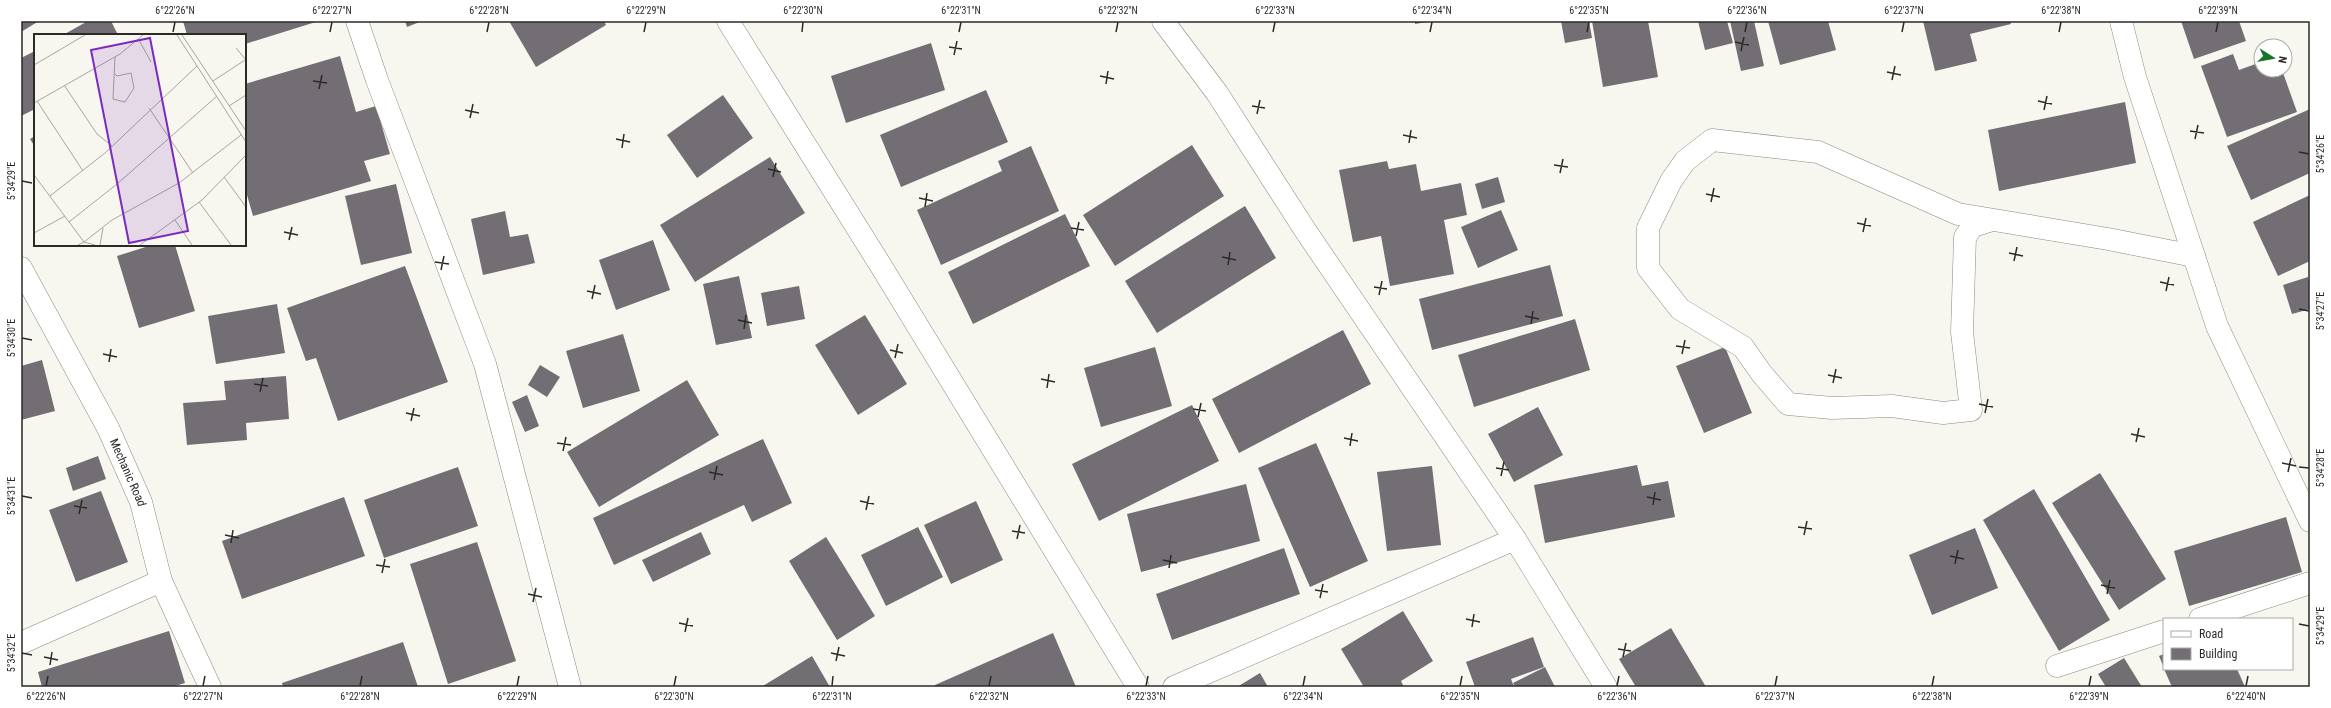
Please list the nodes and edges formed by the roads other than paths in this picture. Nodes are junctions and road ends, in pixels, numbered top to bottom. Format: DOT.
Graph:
graph roads {
  1 [pos="357,21"];
  2 [pos="728,21"];
  3 [pos="1163,21"];
  4 [pos="2121,21"];
  5 [pos="1992,220"];
  6 [pos="2194,256"];
  7 [pos="21,268"];
  8 [pos="2310,521"];
  9 [pos="1515,539"];
  10 [pos="161,581"];
  11 [pos="2310,583"];
  12 [pos="2203,618"];
  13 [pos="2163,631"];
  14 [pos="21,643"];
  15 [pos="2057,666"];
  16 [pos="210,687"];
  17 [pos="570,687"];
  18 [pos="1138,687"];
  19 [pos="1174,687"];
  20 [pos="1606,687"];
  1 -- 17 [label="street"];
  2 -- 18 [label="street"];
  3 -- 9 [label="street"];
  4 -- 6 [label="street"];
  5 -- 5 [label="street"];
  5 -- 6 [label="street"];
  6 -- 8 [label="street"];
  7 -- 10 [label="street, Mechanic Road"];
  9 -- 19 [label="street"];
  9 -- 20 [label="street"];
  10 -- 14 [label="street"];
  10 -- 16 [label="street, Mechanic Road"];
  11 -- 12 [label="street"];
  13 -- 15 [label="street"];
}
